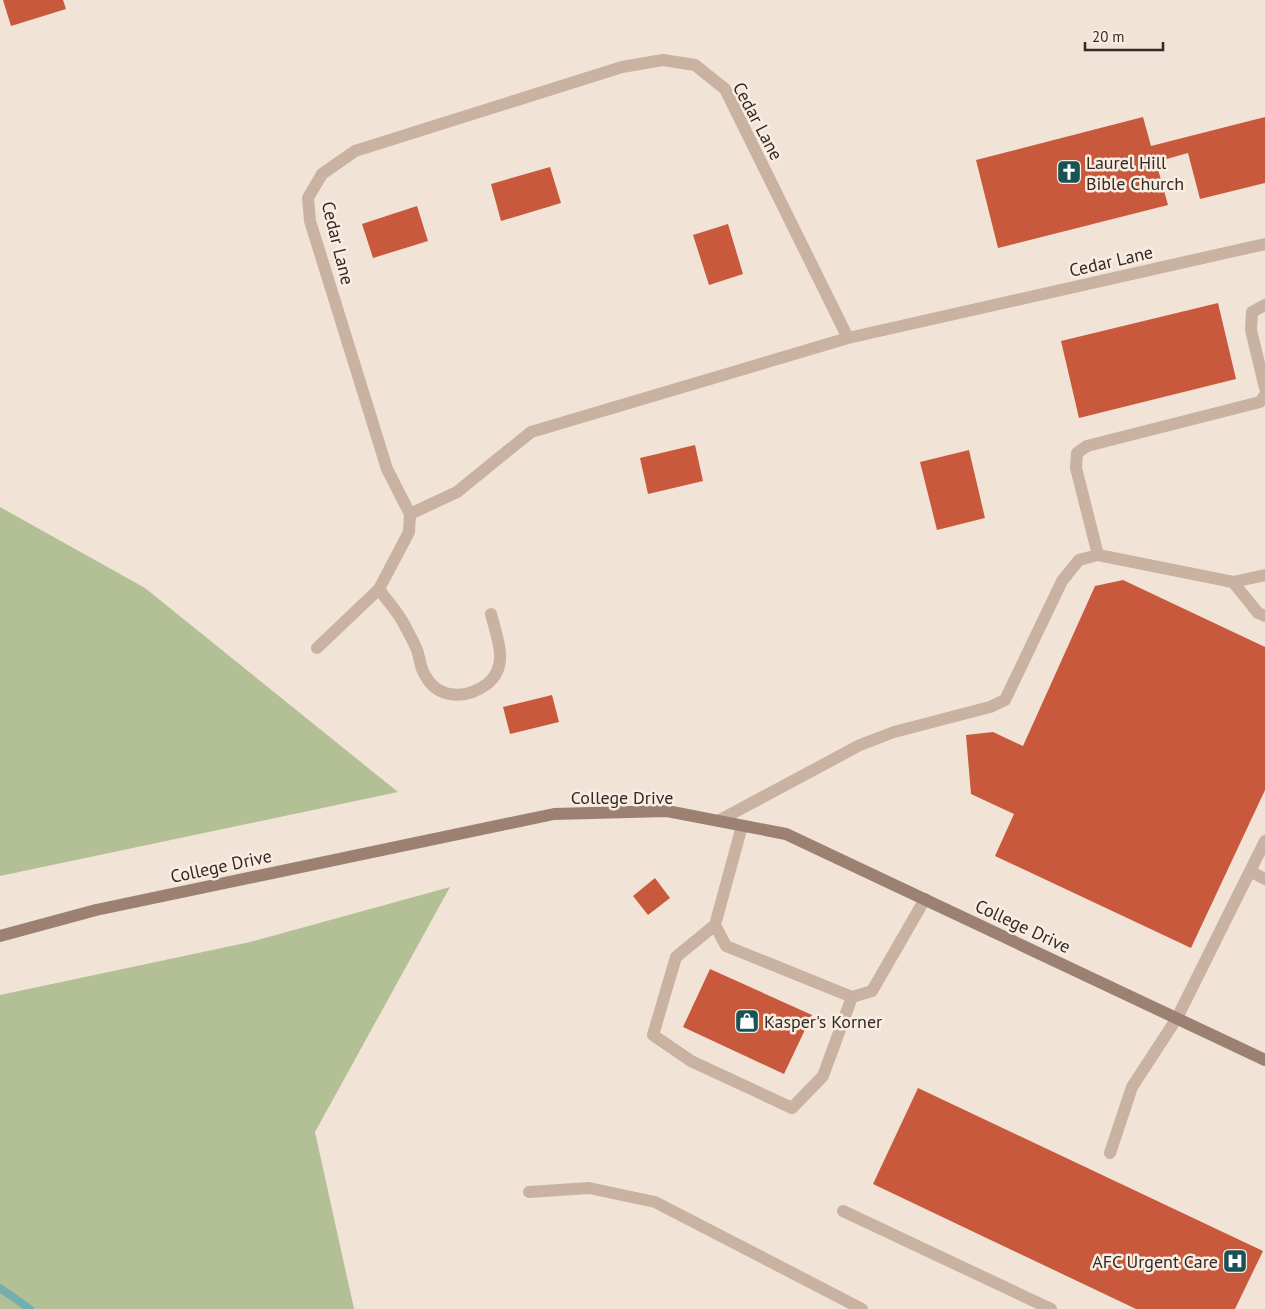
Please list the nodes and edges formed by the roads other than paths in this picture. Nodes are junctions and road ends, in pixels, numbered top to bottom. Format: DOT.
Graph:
graph roads {
  1 [pos="1265,244"];
  2 [pos="1265,305"];
  3 [pos="848,338"];
  4 [pos="1265,388"];
  5 [pos="1265,395"];
  6 [pos="410,514"];
  7 [pos="1098,555"];
  8 [pos="1265,575"];
  9 [pos="1233,582"];
  10 [pos="378,589"];
  11 [pos="491,614"];
  12 [pos="1265,616"];
  13 [pos="317,648"];
  14 [pos="718,821"];
  15 [pos="742,826"];
  16 [pos="1265,841"];
  17 [pos="1250,871"];
  18 [pos="1265,879"];
  19 [pos="925,899"];
  20 [pos="714,925"];
  21 [pos="0,936"];
  22 [pos="852,997"];
  23 [pos="1177,1018"];
  24 [pos="1265,1060"];
  25 [pos="1110,1153"];
  26 [pos="530,1192"];
  27 [pos="843,1211"];
  28 [pos="862,1309"];
  29 [pos="1051,1309"];
  1 -- 3 [label="street, Cedar Lane"];
  2 -- 4 [label="street"];
  3 -- 6 [label="street, Cedar Lane"];
  3 -- 6 [label="street, Cedar Lane"];
  5 -- 7 [label="street"];
  6 -- 10 [label="street"];
  7 -- 9 [label="street"];
  7 -- 14 [label="street"];
  8 -- 9 [label="street"];
  9 -- 12 [label="street"];
  10 -- 11 [label="street"];
  10 -- 13 [label="street"];
  14 -- 15 [label="main road, College Drive"];
  14 -- 21 [label="main road, College Drive"];
  15 -- 19 [label="main road, College Drive"];
  15 -- 20 [label="street"];
  16 -- 17 [label="street"];
  17 -- 18 [label="street"];
  17 -- 23 [label="street"];
  19 -- 22 [label="street"];
  19 -- 23 [label="main road, College Drive"];
  20 -- 22 [label="street"];
  20 -- 22 [label="street"];
  23 -- 24 [label="main road, College Drive"];
  23 -- 25 [label="street"];
  26 -- 28 [label="street"];
  27 -- 29 [label="street"];
}
